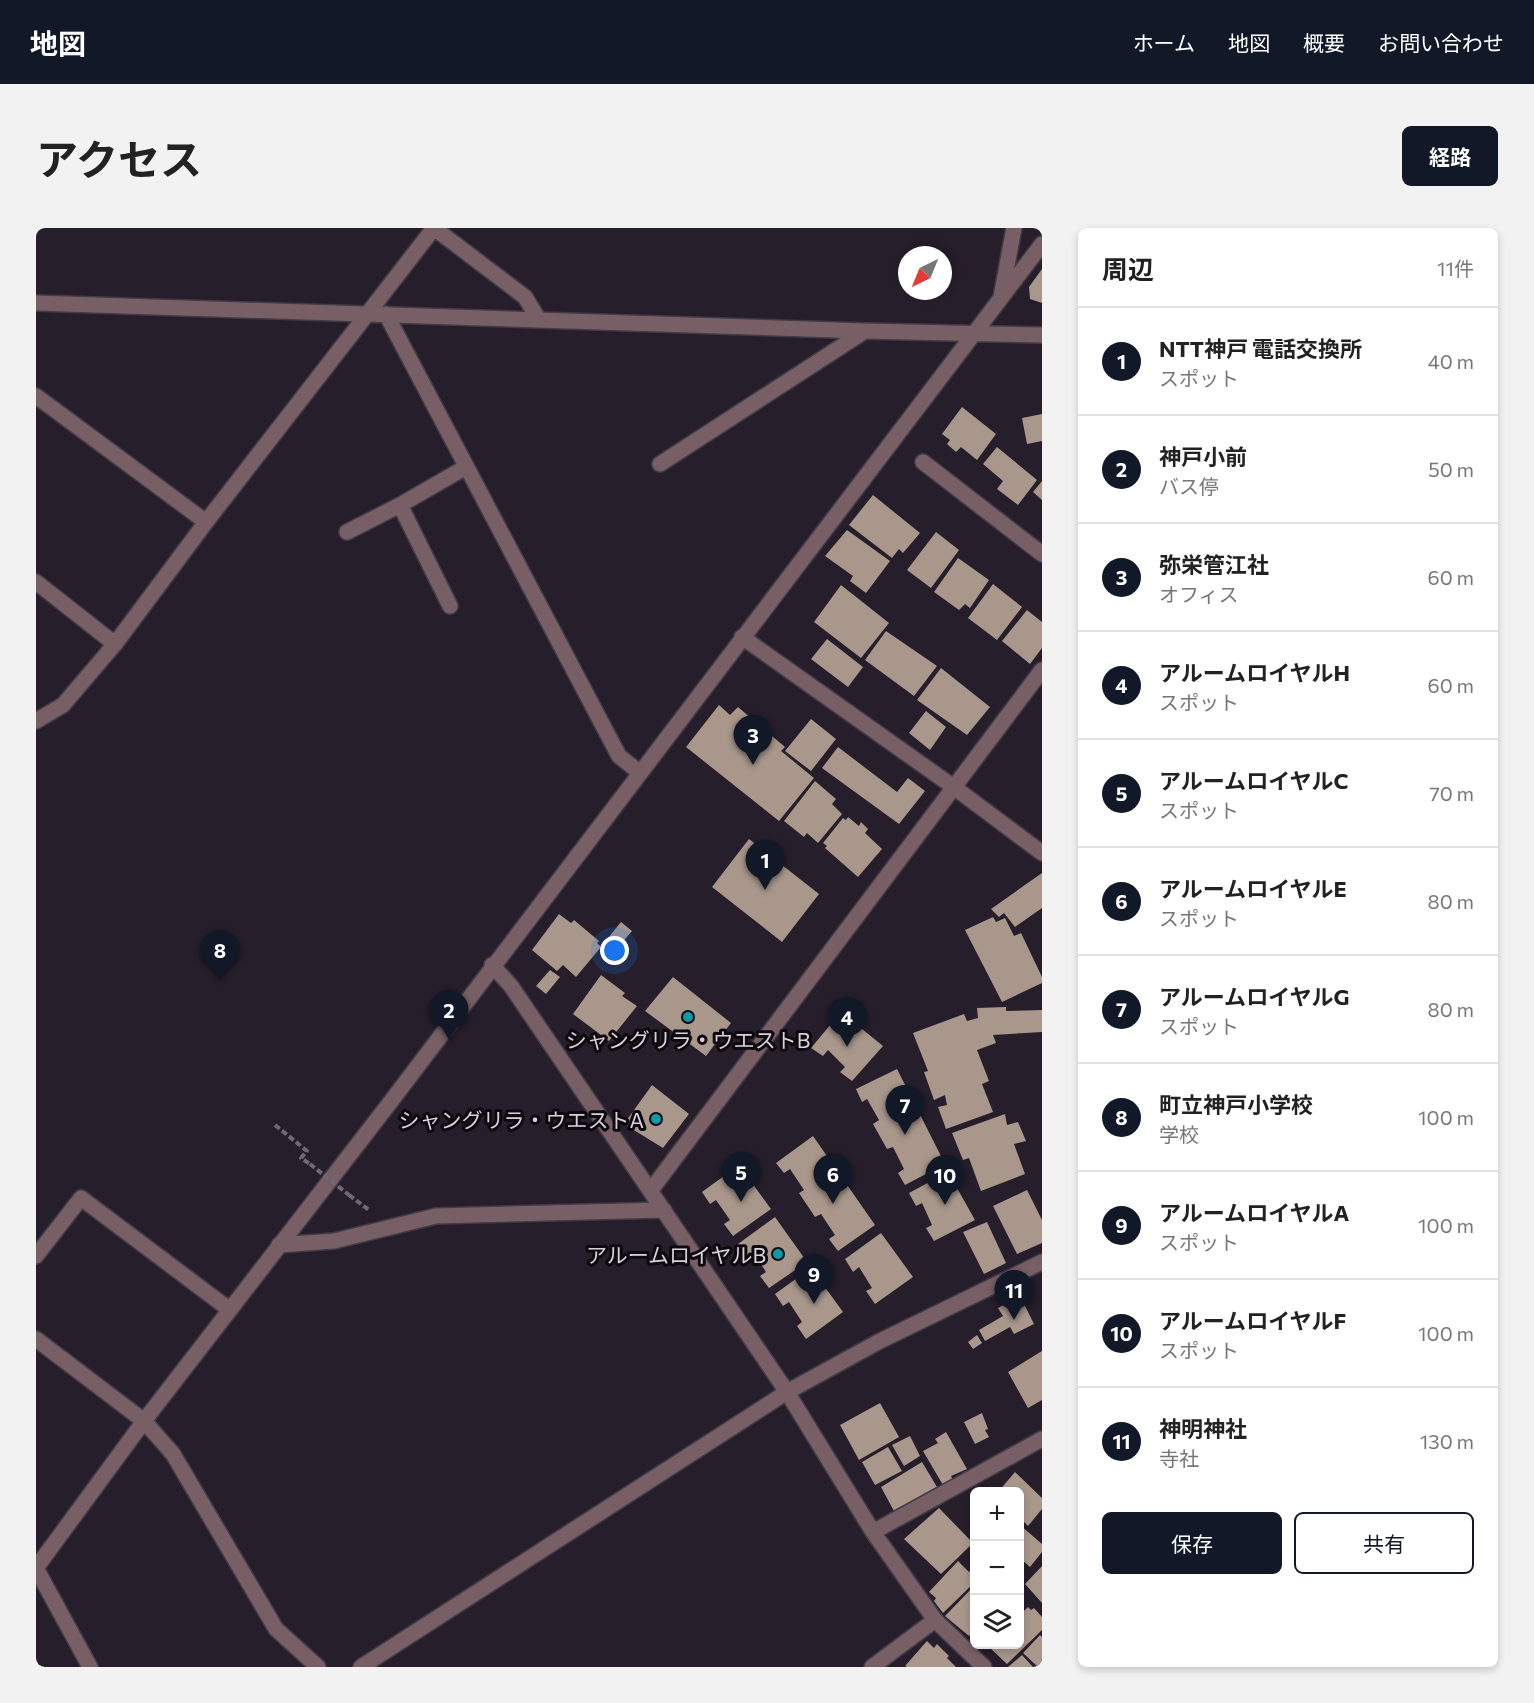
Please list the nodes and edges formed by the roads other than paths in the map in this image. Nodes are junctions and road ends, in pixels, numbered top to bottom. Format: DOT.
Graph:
graph roads {
  1 [pos="434,228"];
  2 [pos="1014,228"];
  3 [pos="1042,244"];
  4 [pos="1000,300"];
  5 [pos="36,303"];
  6 [pos="367,313"];
  7 [pos="386,314"];
  8 [pos="539,320"];
  9 [pos="865,331"];
  10 [pos="974,334"];
  11 [pos="1042,335"];
  12 [pos="36,396"];
  13 [pos="923,462"];
  14 [pos="660,464"];
  15 [pos="466,467"];
  16 [pos="400,505"];
  17 [pos="206,522"];
  18 [pos="347,532"];
  19 [pos="1042,554"];
  20 [pos="36,582"];
  21 [pos="450,606"];
  22 [pos="742,637"];
  23 [pos="115,644"];
  24 [pos="1042,670"];
  25 [pos="36,721"];
  26 [pos="639,772"];
  27 [pos="955,788"];
  28 [pos="1042,853"];
  29 [pos="492,966"];
  30 [pos="651,1190"];
  31 [pos="664,1210"];
  32 [pos="279,1245"];
  33 [pos="36,1256"];
  34 [pos="1042,1262"];
  35 [pos="230,1310"];
  36 [pos="36,1339"];
  37 [pos="787,1392"];
  38 [pos="144,1421"];
  39 [pos="1042,1439"];
  40 [pos="873,1532"];
  41 [pos="36,1568"];
  42 [pos="935,1620"];
  43 [pos="90,1667"];
  44 [pos="318,1667"];
  45 [pos="361,1667"];
  46 [pos="872,1667"];
  47 [pos="984,1667"];
  1 -- 6 [label="street"];
  1 -- 8 [label="street"];
  2 -- 4 [label="street"];
  3 -- 4 [label="street"];
  4 -- 10 [label="street"];
  5 -- 6 [label="street"];
  6 -- 7 [label="street"];
  6 -- 17 [label="street"];
  7 -- 8 [label="street"];
  7 -- 15 [label="street"];
  8 -- 9 [label="street"];
  9 -- 10 [label="street"];
  9 -- 14 [label="street"];
  10 -- 11 [label="street"];
  10 -- 22 [label="street"];
  12 -- 17 [label="street"];
  13 -- 19 [label="street"];
  15 -- 16 [label="street"];
  15 -- 26 [label="street"];
  16 -- 18 [label="street"];
  16 -- 21 [label="street"];
  17 -- 23 [label="street"];
  20 -- 23 [label="street"];
  22 -- 26 [label="street"];
  22 -- 27 [label="street"];
  23 -- 25 [label="street"];
  24 -- 27 [label="street"];
  26 -- 29 [label="street"];
  27 -- 28 [label="street"];
  27 -- 30 [label="street"];
  29 -- 30 [label="street"];
  29 -- 32 [label="street"];
  30 -- 31 [label="street"];
  31 -- 32 [label="street"];
  31 -- 37 [label="street"];
  32 -- 35 [label="street"];
  33 -- 35 [label="street"];
  34 -- 37 [label="street"];
  35 -- 38 [label="street"];
  36 -- 38 [label="street"];
  37 -- 40 [label="street"];
  37 -- 45 [label="street"];
  38 -- 41 [label="street"];
  38 -- 44 [label="street"];
  39 -- 40 [label="street"];
  40 -- 42 [label="street"];
  41 -- 43 [label="street"];
  42 -- 46 [label="street"];
  42 -- 47 [label="street"];
}
